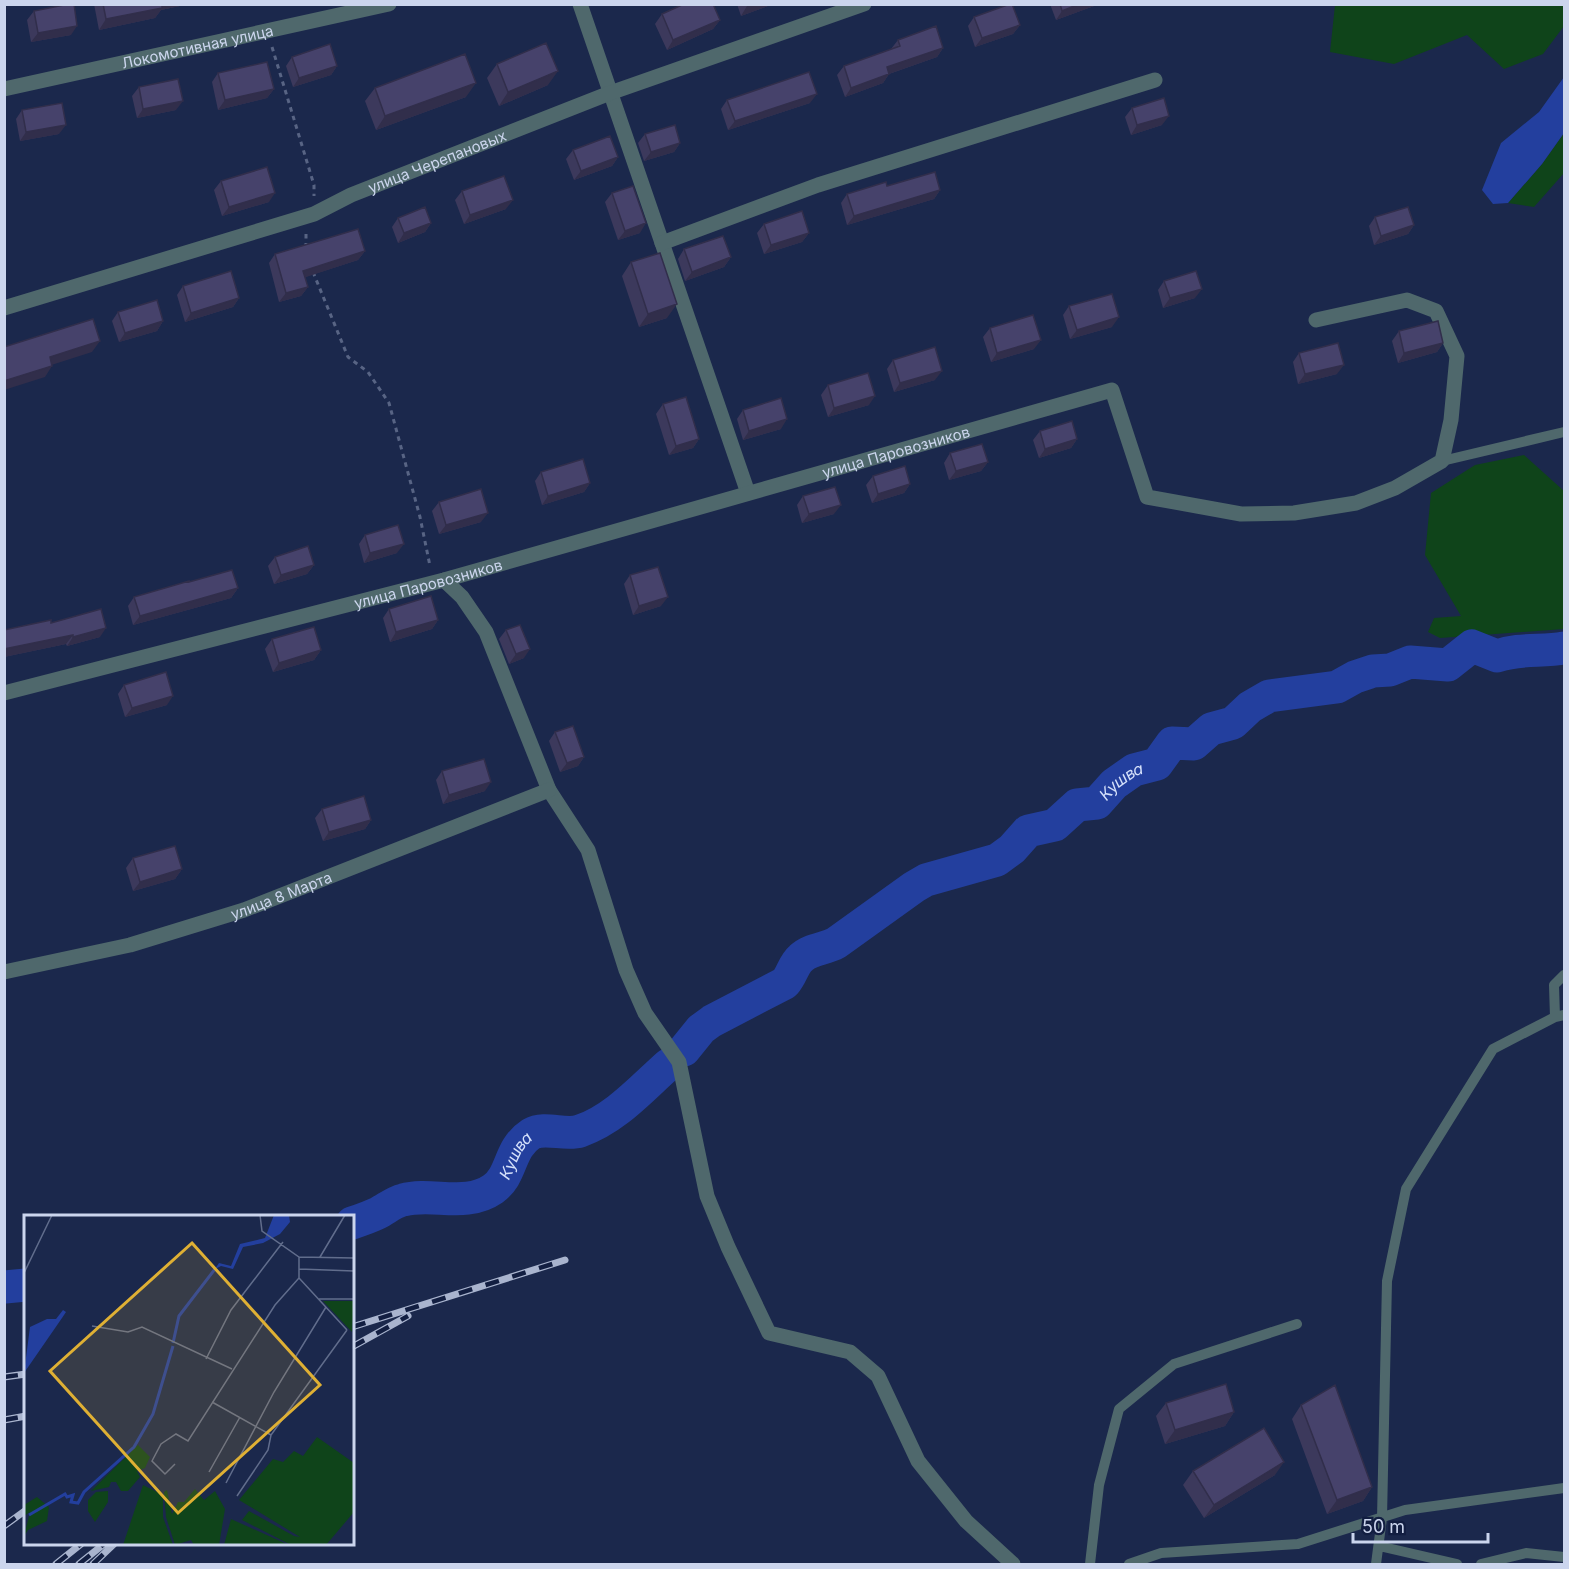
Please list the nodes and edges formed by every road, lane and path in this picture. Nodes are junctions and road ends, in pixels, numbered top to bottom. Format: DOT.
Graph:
graph roads {
  1 [pos="389,4"];
  2 [pos="580,4"];
  3 [pos="864,4"];
  4 [pos="266,30"];
  5 [pos="1155,80"];
  6 [pos="4,89"];
  7 [pos="610,93"];
  8 [pos="314,214"];
  9 [pos="662,243"];
  10 [pos="306,256"];
  11 [pos="310,266"];
  12 [pos="4,308"];
  13 [pos="1316,320"];
  14 [pos="1564,432"];
  15 [pos="1442,460"];
  16 [pos="748,493"];
  17 [pos="439,582"];
  18 [pos="4,693"];
  19 [pos="549,790"];
  20 [pos="4,972"];
  21 [pos="1564,975"];
  22 [pos="1560,1016"];
  23 [pos="1297,1324"];
  24 [pos="1564,1488"];
  25 [pos="1382,1518"];
  26 [pos="1378,1546"];
  27 [pos="1564,1557"];
  28 [pos="1012,1564"];
  29 [pos="1090,1564"];
  30 [pos="1129,1564"];
  31 [pos="1376,1564"];
  32 [pos="1457,1564"];
  33 [pos="1481,1564"];
  1 -- 4 [label="street, Локомотивная улица"];
  2 -- 7 [label="street"];
  3 -- 7 [label="street, улица Черепановых"];
  4 -- 6 [label="street, Локомотивная улица"];
  4 -- 8 [label="path"];
  5 -- 9 [label="street"];
  7 -- 8 [label="street, улица Черепановых"];
  7 -- 9 [label="street"];
  8 -- 10 [label="path"];
  8 -- 12 [label="street, улица Черепановых"];
  9 -- 16 [label="street"];
  11 -- 17 [label="path"];
  13 -- 15 [label="street"];
  14 -- 15 [label="lane"];
  15 -- 16 [label="street, улица Паровозников"];
  16 -- 17 [label="street, улица Паровозников"];
  17 -- 18 [label="street, улица Паровозников"];
  17 -- 19 [label="street"];
  19 -- 20 [label="street, улица 8 Марта"];
  19 -- 28 [label="street"];
  21 -- 22 [label="lane"];
  22 -- 25 [label="lane"];
  23 -- 29 [label="lane"];
  24 -- 25 [label="lane"];
  25 -- 26 [label="lane"];
  25 -- 30 [label="lane"];
  26 -- 31 [label="lane"];
  26 -- 32 [label="lane"];
  27 -- 33 [label="lane"];
}
